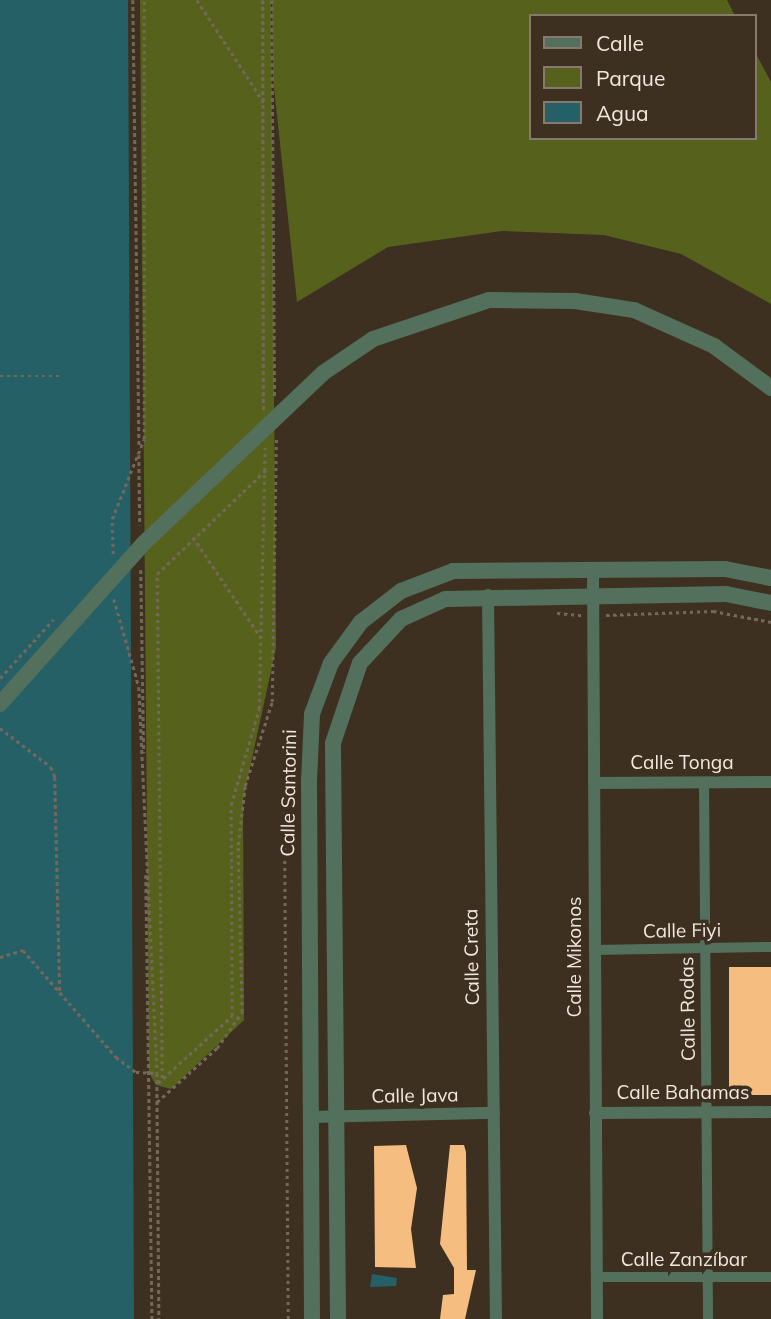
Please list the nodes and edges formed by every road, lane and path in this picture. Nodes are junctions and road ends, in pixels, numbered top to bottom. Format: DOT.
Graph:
graph roads {
  1 [pos="133,0"];
  2 [pos="144,0"];
  3 [pos="197,0"];
  4 [pos="263,0"];
  5 [pos="272,0"];
  6 [pos="265,104"];
  7 [pos="0,376"];
  8 [pos="62,376"];
  9 [pos="771,388"];
  10 [pos="284,398"];
  11 [pos="270,416"];
  12 [pos="266,470"];
  13 [pos="193,537"];
  14 [pos="142,538"];
  15 [pos="113,558"];
  16 [pos="141,561"];
  17 [pos="593,570"];
  18 [pos="771,578"];
  19 [pos="114,584"];
  20 [pos="540,594"];
  21 [pos="593,594"];
  22 [pos="488,595"];
  23 [pos="771,603"];
  24 [pos="593,615"];
  25 [pos="771,622"];
  26 [pos="262,639"];
  27 [pos="0,704"];
  28 [pos="0,728"];
  29 [pos="299,772"];
  30 [pos="704,782"];
  31 [pos="771,782"];
  32 [pos="594,783"];
  33 [pos="771,947"];
  34 [pos="705,948"];
  35 [pos="594,950"];
  36 [pos="0,957"];
  37 [pos="60,994"];
  38 [pos="149,1073"];
  39 [pos="157,1073"];
  40 [pos="162,1080"];
  41 [pos="156,1085"];
  42 [pos="156,1102"];
  43 [pos="771,1112"];
  44 [pos="494,1113"];
  45 [pos="595,1113"];
  46 [pos="707,1113"];
  47 [pos="337,1116"];
  48 [pos="312,1117"];
  49 [pos="596,1277"];
  50 [pos="707,1277"];
  51 [pos="771,1277"];
  52 [pos="152,1319"];
  53 [pos="159,1319"];
  54 [pos="288,1319"];
  55 [pos="312,1319"];
  56 [pos="338,1319"];
  57 [pos="496,1319"];
  58 [pos="597,1319"];
  59 [pos="708,1319"];
  1 -- 14 [label="path"];
  2 -- 15 [label="path"];
  3 -- 6 [label="path"];
  4 -- 6 [label="path"];
  5 -- 11 [label="path"];
  6 -- 11 [label="path"];
  7 -- 8 [label="path"];
  9 -- 11 [label="street"];
  10 -- 11 [label="path"];
  11 -- 12 [label="path"];
  11 -- 14 [label="street"];
  11 -- 42 [label="path"];
  12 -- 13 [label="path"];
  12 -- 26 [label="path"];
  13 -- 26 [label="path"];
  13 -- 40 [label="path"];
  14 -- 27 [label="street, bridge"];
  16 -- 38 [label="path"];
  17 -- 18 [label="street, Calle Santorini"];
  17 -- 21 [label="street, Calle Mikonos"];
  17 -- 48 [label="street, Calle Santorini"];
  19 -- 39 [label="path"];
  20 -- 21 [label="street"];
  20 -- 22 [label="street"];
  20 -- 24 [label="path"];
  21 -- 23 [label="street"];
  21 -- 24 [label="street, Calle Mikonos"];
  22 -- 44 [label="street, Calle Creta"];
  22 -- 47 [label="street"];
  24 -- 25 [label="path"];
  24 -- 32 [label="street, Calle Mikonos"];
  26 -- 40 [label="path"];
  28 -- 37 [label="path"];
  29 -- 54 [label="path"];
  30 -- 31 [label="street, Calle Tonga"];
  30 -- 32 [label="street, Calle Tonga"];
  30 -- 34 [label="street, Calle Rodas"];
  32 -- 35 [label="street, Calle Mikonos"];
  33 -- 34 [label="street, Calle Fiyi"];
  34 -- 35 [label="street, Calle Fiyi"];
  34 -- 46 [label="street, Calle Rodas"];
  35 -- 45 [label="street, Calle Mikonos"];
  36 -- 37 [label="path"];
  37 -- 38 [label="path"];
  38 -- 39 [label="path"];
  38 -- 52 [label="path"];
  39 -- 41 [label="path"];
  40 -- 41 [label="path"];
  41 -- 42 [label="path"];
  42 -- 53 [label="path"];
  43 -- 46 [label="street, Calle Bahamas"];
  44 -- 47 [label="street, Calle Java"];
  44 -- 57 [label="street, Calle Creta"];
  45 -- 46 [label="street, Calle Bahamas"];
  45 -- 49 [label="street, Calle Mikonos"];
  46 -- 50 [label="street, Calle Rodas"];
  47 -- 48 [label="street, Calle Java"];
  47 -- 56 [label="street"];
  48 -- 55 [label="street, Calle Santorini"];
  49 -- 50 [label="street, Calle Zanzíbar"];
  49 -- 58 [label="street, Calle Mikonos"];
  50 -- 51 [label="street, Calle Zanzíbar"];
  50 -- 59 [label="street, Calle Rodas"];
}
